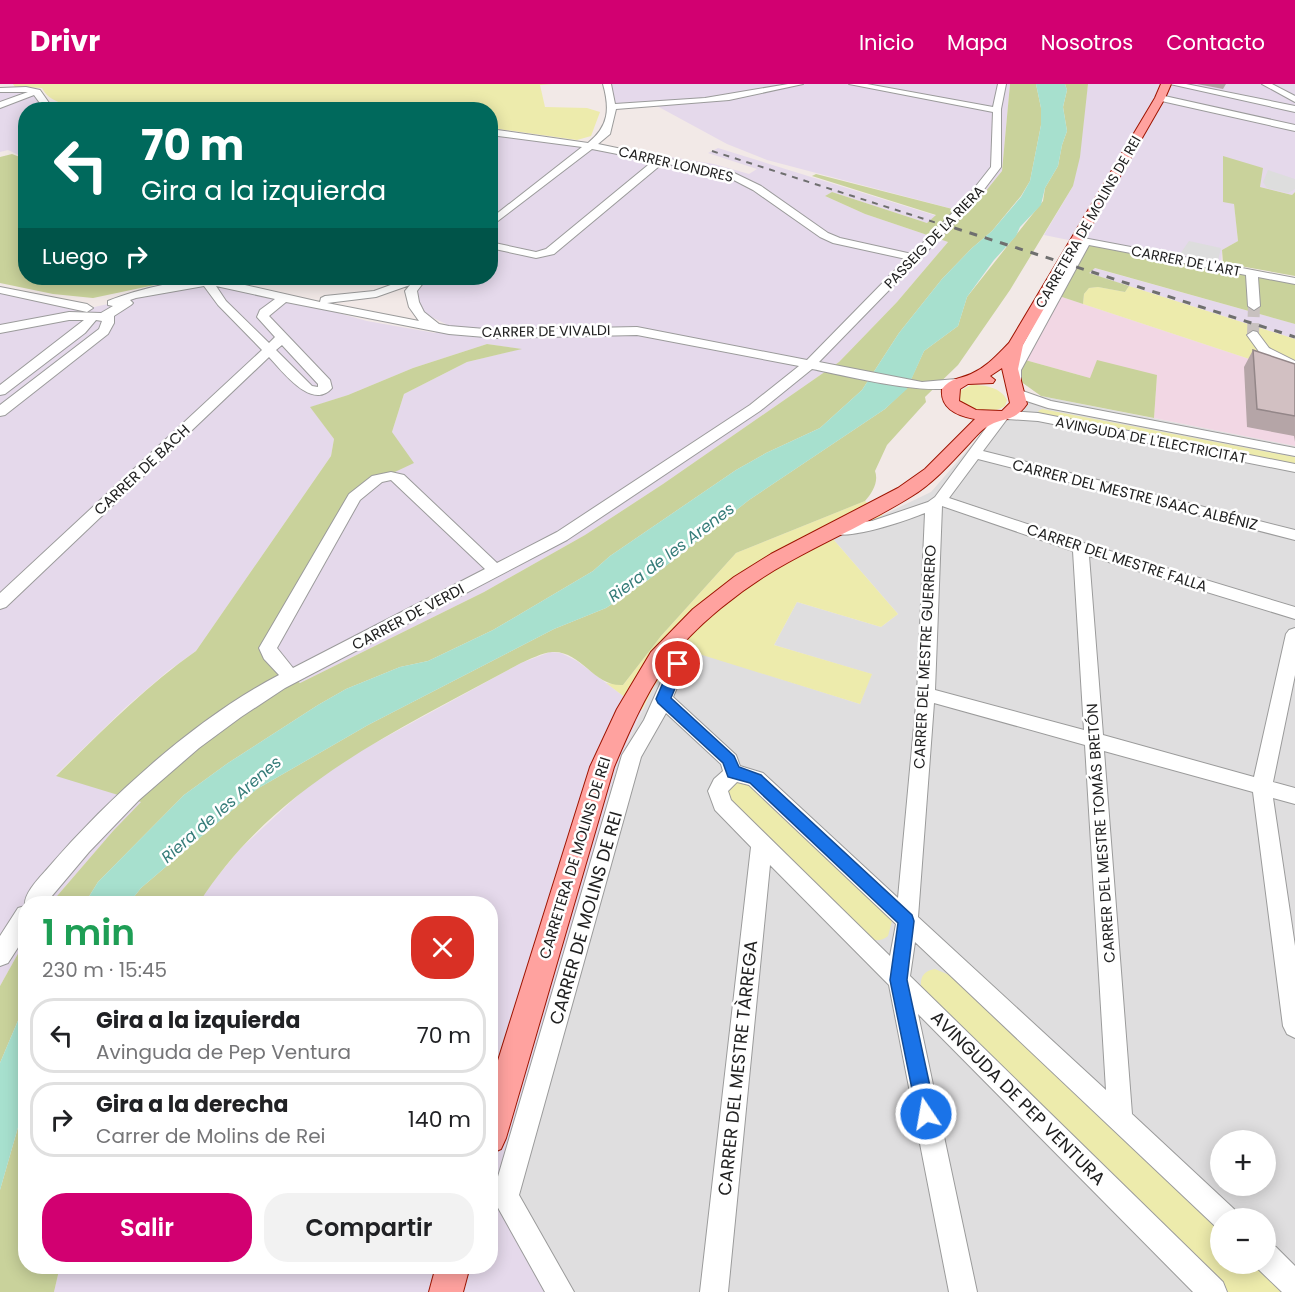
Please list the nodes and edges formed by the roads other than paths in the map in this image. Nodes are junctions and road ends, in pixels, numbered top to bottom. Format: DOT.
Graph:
graph roads {
  1 [pos="607,84"];
  2 [pos="799,84"];
  3 [pos="853,84"];
  4 [pos="1002,84"];
  5 [pos="1166,84"];
  6 [pos="1174,84"];
  7 [pos="1266,84"];
  8 [pos="0,90"];
  9 [pos="36,91"];
  10 [pos="1161,98"];
  11 [pos="1295,99"];
  12 [pos="43,102"];
  13 [pos="0,105"];
  14 [pos="611,107"];
  15 [pos="1295,109"];
  16 [pos="997,110"];
  17 [pos="1295,128"];
  18 [pos="498,133"];
  19 [pos="592,146"];
  20 [pos="662,159"];
  21 [pos="498,218"];
  22 [pos="1082,240"];
  23 [pos="498,247"];
  24 [pos="915,258"];
  25 [pos="1252,274"];
  26 [pos="1295,280"];
  27 [pos="194,285"];
  28 [pos="209,285"];
  29 [pos="231,285"];
  30 [pos="402,285"];
  31 [pos="411,285"];
  32 [pos="415,285"];
  33 [pos="0,290"];
  34 [pos="288,299"];
  35 [pos="59,302"];
  36 [pos="1254,306"];
  37 [pos="381,308"];
  38 [pos="112,309"];
  39 [pos="89,310"];
  40 [pos="42,319"];
  41 [pos="0,329"];
  42 [pos="449,330"];
  43 [pos="1253,334"];
  44 [pos="283,337"];
  45 [pos="1015,345"];
  46 [pos="269,350"];
  47 [pos="1295,365"];
  48 [pos="818,366"];
  49 [pos="974,379"];
  50 [pos="956,383"];
  51 [pos="922,387"];
  52 [pos="1015,390"];
  53 [pos="0,391"];
  54 [pos="953,404"];
  55 [pos="0,412"];
  56 [pos="1001,416"];
  57 [pos="951,451"];
  58 [pos="1295,452"];
  59 [pos="976,454"];
  60 [pos="1295,468"];
  61 [pos="937,502"];
  62 [pos="832,529"];
  63 [pos="1295,535"];
  64 [pos="1081,548"];
  65 [pos="496,571"];
  66 [pos="0,603"];
  67 [pos="1295,613"];
  68 [pos="1295,634"];
  69 [pos="665,651"];
  70 [pos="291,677"];
  71 [pos="926,694"];
  72 [pos="663,699"];
  73 [pos="1095,740"];
  74 [pos="733,773"];
  75 [pos="1262,787"];
  76 [pos="1295,796"];
  77 [pos="762,844"];
  78 [pos="40,896"];
  79 [pos="906,921"];
  80 [pos="18,928"];
  81 [pos="0,956"];
  82 [pos="899,980"];
  83 [pos="1295,1026"];
  84 [pos="498,1112"];
  85 [pos="1120,1119"];
  86 [pos="1214,1208"];
  87 [pos="1276,1267"];
  88 [pos="451,1274"];
  89 [pos="1295,1285"];
  90 [pos="446,1292"];
  91 [pos="560,1292"];
  92 [pos="714,1292"];
  93 [pos="963,1292"];
  94 [pos="1213,1292"];
  1 -- 14 [label="street"];
  2 -- 14 [label="street"];
  3 -- 16 [label="street"];
  4 -- 16 [label="street, PASSEIG DE LA RIERA"];
  5 -- 10 [label="main road, CARRETERA DE MOLINS DE REI"];
  6 -- 15 [label="street"];
  7 -- 11 [label="street"];
  8 -- 9 [label="street"];
  9 -- 12 [label="street"];
  9 -- 13 [label="street"];
  10 -- 17 [label="street"];
  10 -- 22 [label="main road, CARRETERA DE MOLINS DE REI"];
  14 -- 19 [label="street"];
  16 -- 24 [label="street, PASSEIG DE LA RIERA"];
  18 -- 19 [label="street, CARRER LONDRES"];
  19 -- 20 [label="street, CARRER LONDRES"];
  19 -- 21 [label="street"];
  20 -- 23 [label="street"];
  20 -- 24 [label="street, CARRER LONDRES"];
  22 -- 25 [label="street, CARRER DE L'ART"];
  22 -- 45 [label="main road, CARRETERA DE MOLINS DE REI"];
  22 -- 52 [label="street, CARRETERA DE MOLINS DE REI"];
  24 -- 48 [label="street, PASSEIG DE LA RIERA"];
  25 -- 26 [label="street, CARRER DE L'ART"];
  25 -- 36 [label="street"];
  27 -- 38 [label="street, CARRER DE VIVALDI"];
  28 -- 46 [label="street"];
  29 -- 34 [label="street, CARRER DE VIVALDI"];
  30 -- 34 [label="street"];
  31 -- 37 [label="street"];
  32 -- 42 [label="street"];
  33 -- 35 [label="street"];
  34 -- 37 [label="street, CARRER DE VIVALDI"];
  34 -- 44 [label="street"];
  35 -- 39 [label="street"];
  35 -- 40 [label="street"];
  37 -- 42 [label="street, CARRER DE VIVALDI"];
  38 -- 39 [label="street, CARRER DE VIVALDI"];
  38 -- 55 [label="street"];
  39 -- 40 [label="street, CARRER DE VIVALDI"];
  39 -- 53 [label="street"];
  40 -- 41 [label="street, CARRER DE VIVALDI"];
  42 -- 48 [label="street, CARRER DE VIVALDI"];
  43 -- 47 [label="street"];
  44 -- 46 [label="street, CARRER DE BACH"];
  44 -- 46 [label="street"];
  45 -- 49 [label="main road, CARRETERA DE MOLINS DE REI"];
  45 -- 52 [label="main road, CARRETERA DE MOLINS DE REI"];
  46 -- 66 [label="street, CARRER DE BACH"];
  48 -- 51 [label="street, CARRER DE VIVALDI"];
  48 -- 65 [label="street, CARRER DE VERDI"];
  49 -- 50 [label="main road, CARRETERA DE MOLINS DE REI"];
  49 -- 52 [label="main road, CARRETERA DE MOLINS DE REI"];
  50 -- 51 [label="street, CARRER DE VIVALDI"];
  50 -- 54 [label="main road, CARRETERA DE MOLINS DE REI"];
  51 -- 54 [label="street, CARRER DE VIVALDI"];
  52 -- 56 [label="main road, CARRETERA DE MOLINS DE REI"];
  52 -- 58 [label="street, AVINGUDA DE L'ELECTRICITAT"];
  54 -- 56 [label="main road"];
  54 -- 57 [label="main road, CARRETERA DE MOLINS DE REI"];
  56 -- 57 [label="main road, CARRETERA DE MOLINS DE REI"];
  56 -- 59 [label="street"];
  56 -- 60 [label="street, AVINGUDA DE L'ELECTRICITAT"];
  57 -- 62 [label="main road, CARRETERA DE MOLINS DE REI"];
  59 -- 61 [label="street"];
  59 -- 63 [label="street, CARRER DEL MESTRE ISAAC ALBÉNIZ"];
  61 -- 62 [label="street, CARRETERA DE MOLINS DE REI"];
  61 -- 64 [label="street, CARRER DEL MESTRE FALLA"];
  61 -- 71 [label="street, CARRER DEL MESTRE GUERRERO"];
  62 -- 69 [label="main road, CARRETERA DE MOLINS DE REI"];
  64 -- 67 [label="street, CARRER DEL MESTRE FALLA"];
  64 -- 73 [label="street, CARRER DEL MESTRE TOMÁS BRETÓN"];
  65 -- 70 [label="street, CARRER DE VERDI"];
  65 -- 70 [label="street"];
  68 -- 75 [label="street"];
  69 -- 72 [label="street, CARRER DE MOLINS DE REI"];
  69 -- 84 [label="main road, CARRETERA DE MOLINS DE REI"];
  70 -- 78 [label="street, CARRER DE VERDI"];
  71 -- 73 [label="street"];
  71 -- 79 [label="street, CARRER DEL MESTRE GUERRERO"];
  72 -- 74 [label="street"];
  72 -- 91 [label="street, CARRER DE MOLINS DE REI"];
  73 -- 75 [label="street"];
  73 -- 85 [label="street, CARRER DEL MESTRE TOMÁS BRETÓN"];
  74 -- 77 [label="street, AVINGUDA DE PEP VENTURA"];
  74 -- 79 [label="street"];
  75 -- 76 [label="street"];
  75 -- 83 [label="street"];
  77 -- 82 [label="street, AVINGUDA DE PEP VENTURA"];
  77 -- 92 [label="street, CARRER DEL MESTRE TÀRREGA"];
  79 -- 82 [label="street, CARRER DEL MESTRE GUERRERO"];
  79 -- 85 [label="street"];
  80 -- 81 [label="street"];
  82 -- 93 [label="street, CARRER DEL MESTRE GUERRERO"];
  82 -- 94 [label="street, AVINGUDA DE PEP VENTURA"];
  85 -- 86 [label="street"];
  87 -- 89 [label="street"];
  88 -- 90 [label="main road"];
}
